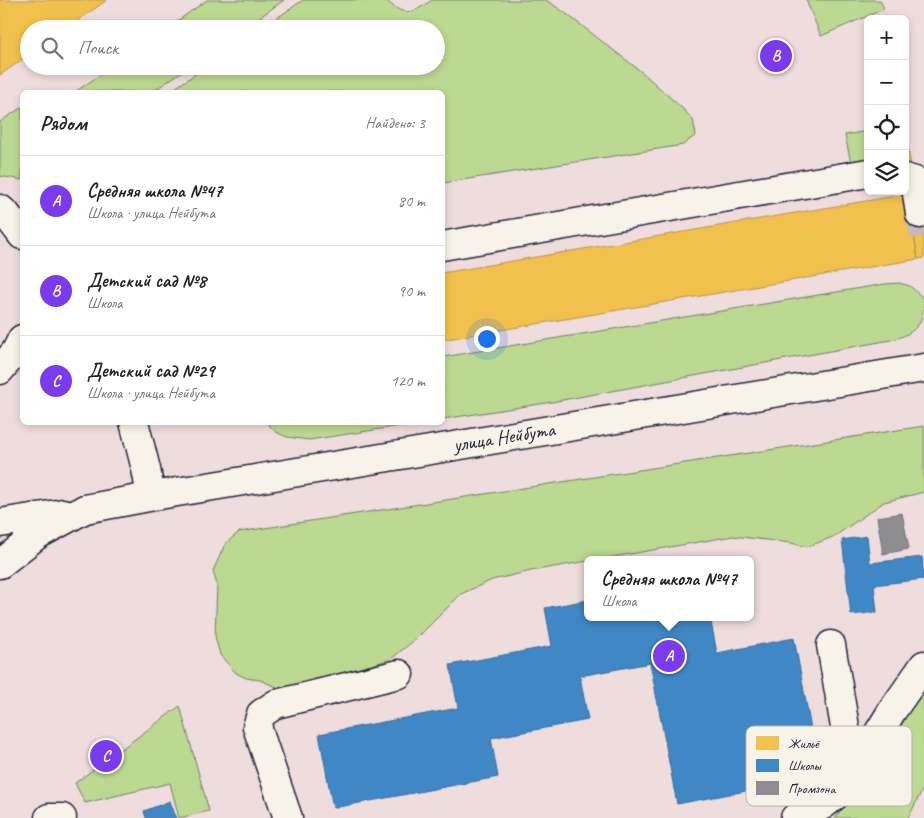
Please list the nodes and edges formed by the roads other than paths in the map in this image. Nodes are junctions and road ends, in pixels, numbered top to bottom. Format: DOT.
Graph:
graph roads {
  1 [pos="864,174"];
  2 [pos="915,175"];
  3 [pos="0,209"];
  4 [pos="920,214"];
  5 [pos="20,232"];
  6 [pos="445,245"];
  7 [pos="20,343"];
  8 [pos="924,368"];
  9 [pos="0,370"];
  10 [pos="135,425"];
  11 [pos="151,496"];
  12 [pos="85,509"];
  13 [pos="0,523"];
  14 [pos="0,564"];
  15 [pos="831,645"];
  16 [pos="924,665"];
  17 [pos="400,674"];
  18 [pos="845,726"];
  19 [pos="883,726"];
  20 [pos="821,806"];
  21 [pos="49,818"];
  22 [pos="62,818"];
  23 [pos="288,818"];
  24 [pos="794,818"];
  1 -- 6 [label="street"];
  2 -- 4 [label="street"];
  3 -- 5 [label="street"];
  7 -- 9 [label="street"];
  8 -- 11 [label="street, улица Нейбута"];
  10 -- 11 [label="street"];
  11 -- 12 [label="street, улица Нейбута"];
  12 -- 13 [label="street, улица Нейбута"];
  12 -- 14 [label="street, улица Нейбута"];
  15 -- 18 [label="street"];
  16 -- 19 [label="street"];
  17 -- 23 [label="street"];
  20 -- 24 [label="street"];
  21 -- 22 [label="street"];
}
